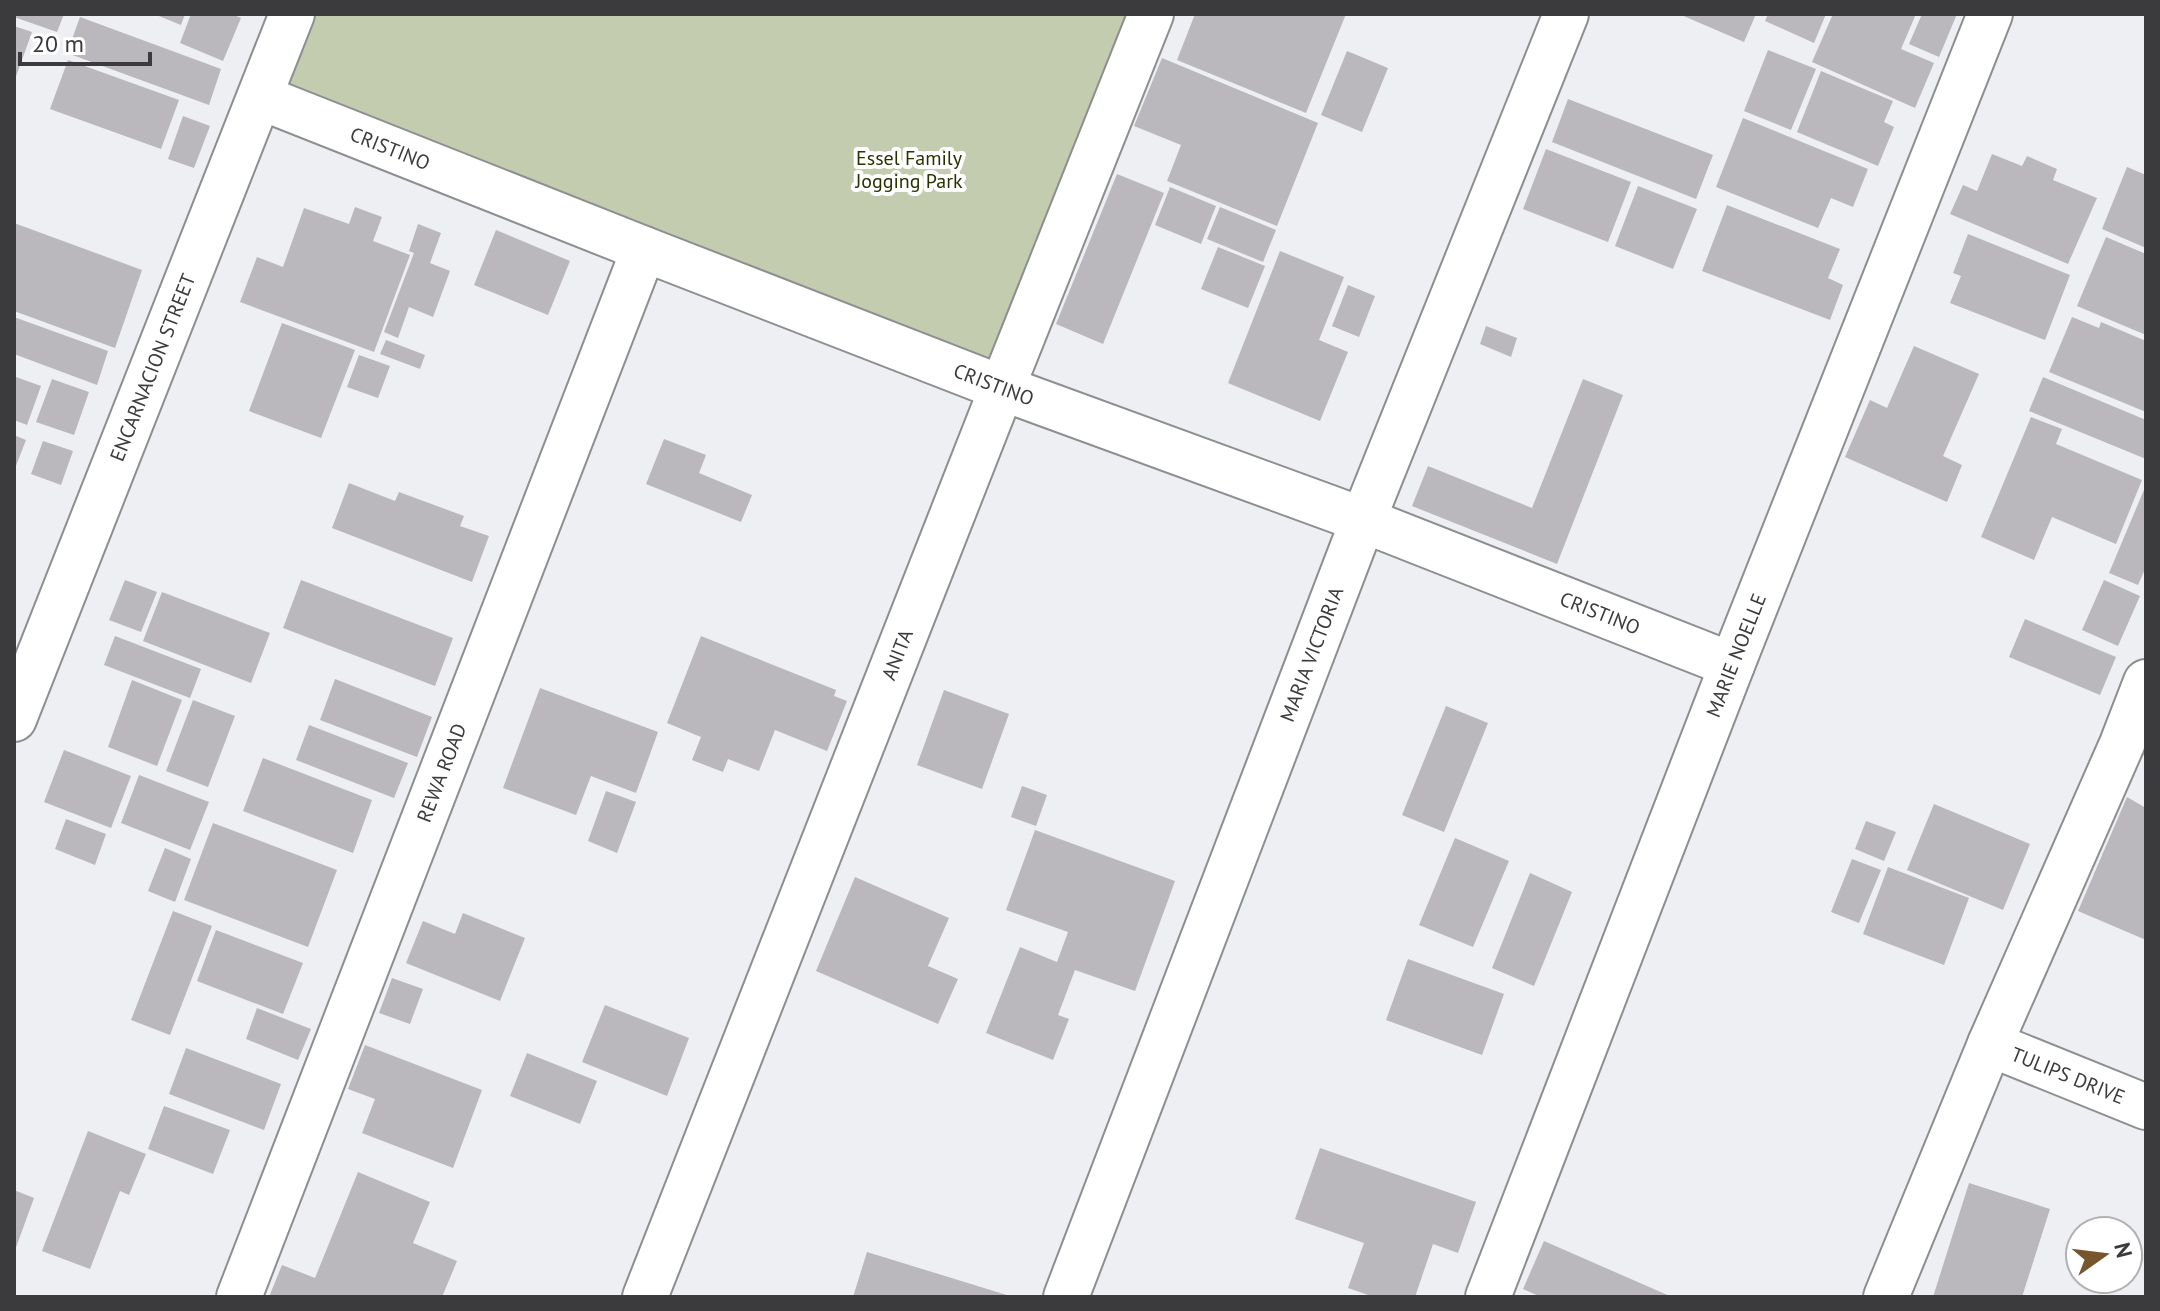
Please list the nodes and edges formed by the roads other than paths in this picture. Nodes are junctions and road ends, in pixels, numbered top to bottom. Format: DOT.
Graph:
graph roads {
  1 [pos="292,14"];
  2 [pos="1151,14"];
  3 [pos="1566,14"];
  4 [pos="1990,14"];
  5 [pos="260,97"];
  6 [pos="644,249"];
  7 [pos="1002,388"];
  8 [pos="1363,520"];
  9 [pos="1732,665"];
  10 [pos="2146,682"];
  11 [pos="14,719"];
  12 [pos="2134,749"];
  13 [pos="1990,1044"];
  14 [pos="2146,1107"];
  15 [pos="239,1297"];
  16 [pos="645,1297"];
  17 [pos="1066,1297"];
  18 [pos="1488,1297"];
  19 [pos="1886,1297"];
  1 -- 5 [label="street, ENCARNACION STREET"];
  2 -- 7 [label="street, ANITA"];
  3 -- 8 [label="street, MARIA VICTORIA"];
  4 -- 9 [label="street, MARIE NOELLE"];
  5 -- 6 [label="street, CRISTINO"];
  5 -- 11 [label="street, ENCARNACION STREET"];
  6 -- 7 [label="street, CRISTINO"];
  6 -- 15 [label="street, REWA ROAD"];
  7 -- 8 [label="street, CRISTINO"];
  7 -- 16 [label="street, ANITA"];
  8 -- 9 [label="street, CRISTINO"];
  8 -- 17 [label="street, MARIA VICTORIA"];
  9 -- 18 [label="street, MARIE NOELLE"];
  10 -- 12 [label="street"];
  12 -- 13 [label="street"];
  13 -- 14 [label="street, TULIPS DRIVE"];
  13 -- 19 [label="street"];
}
